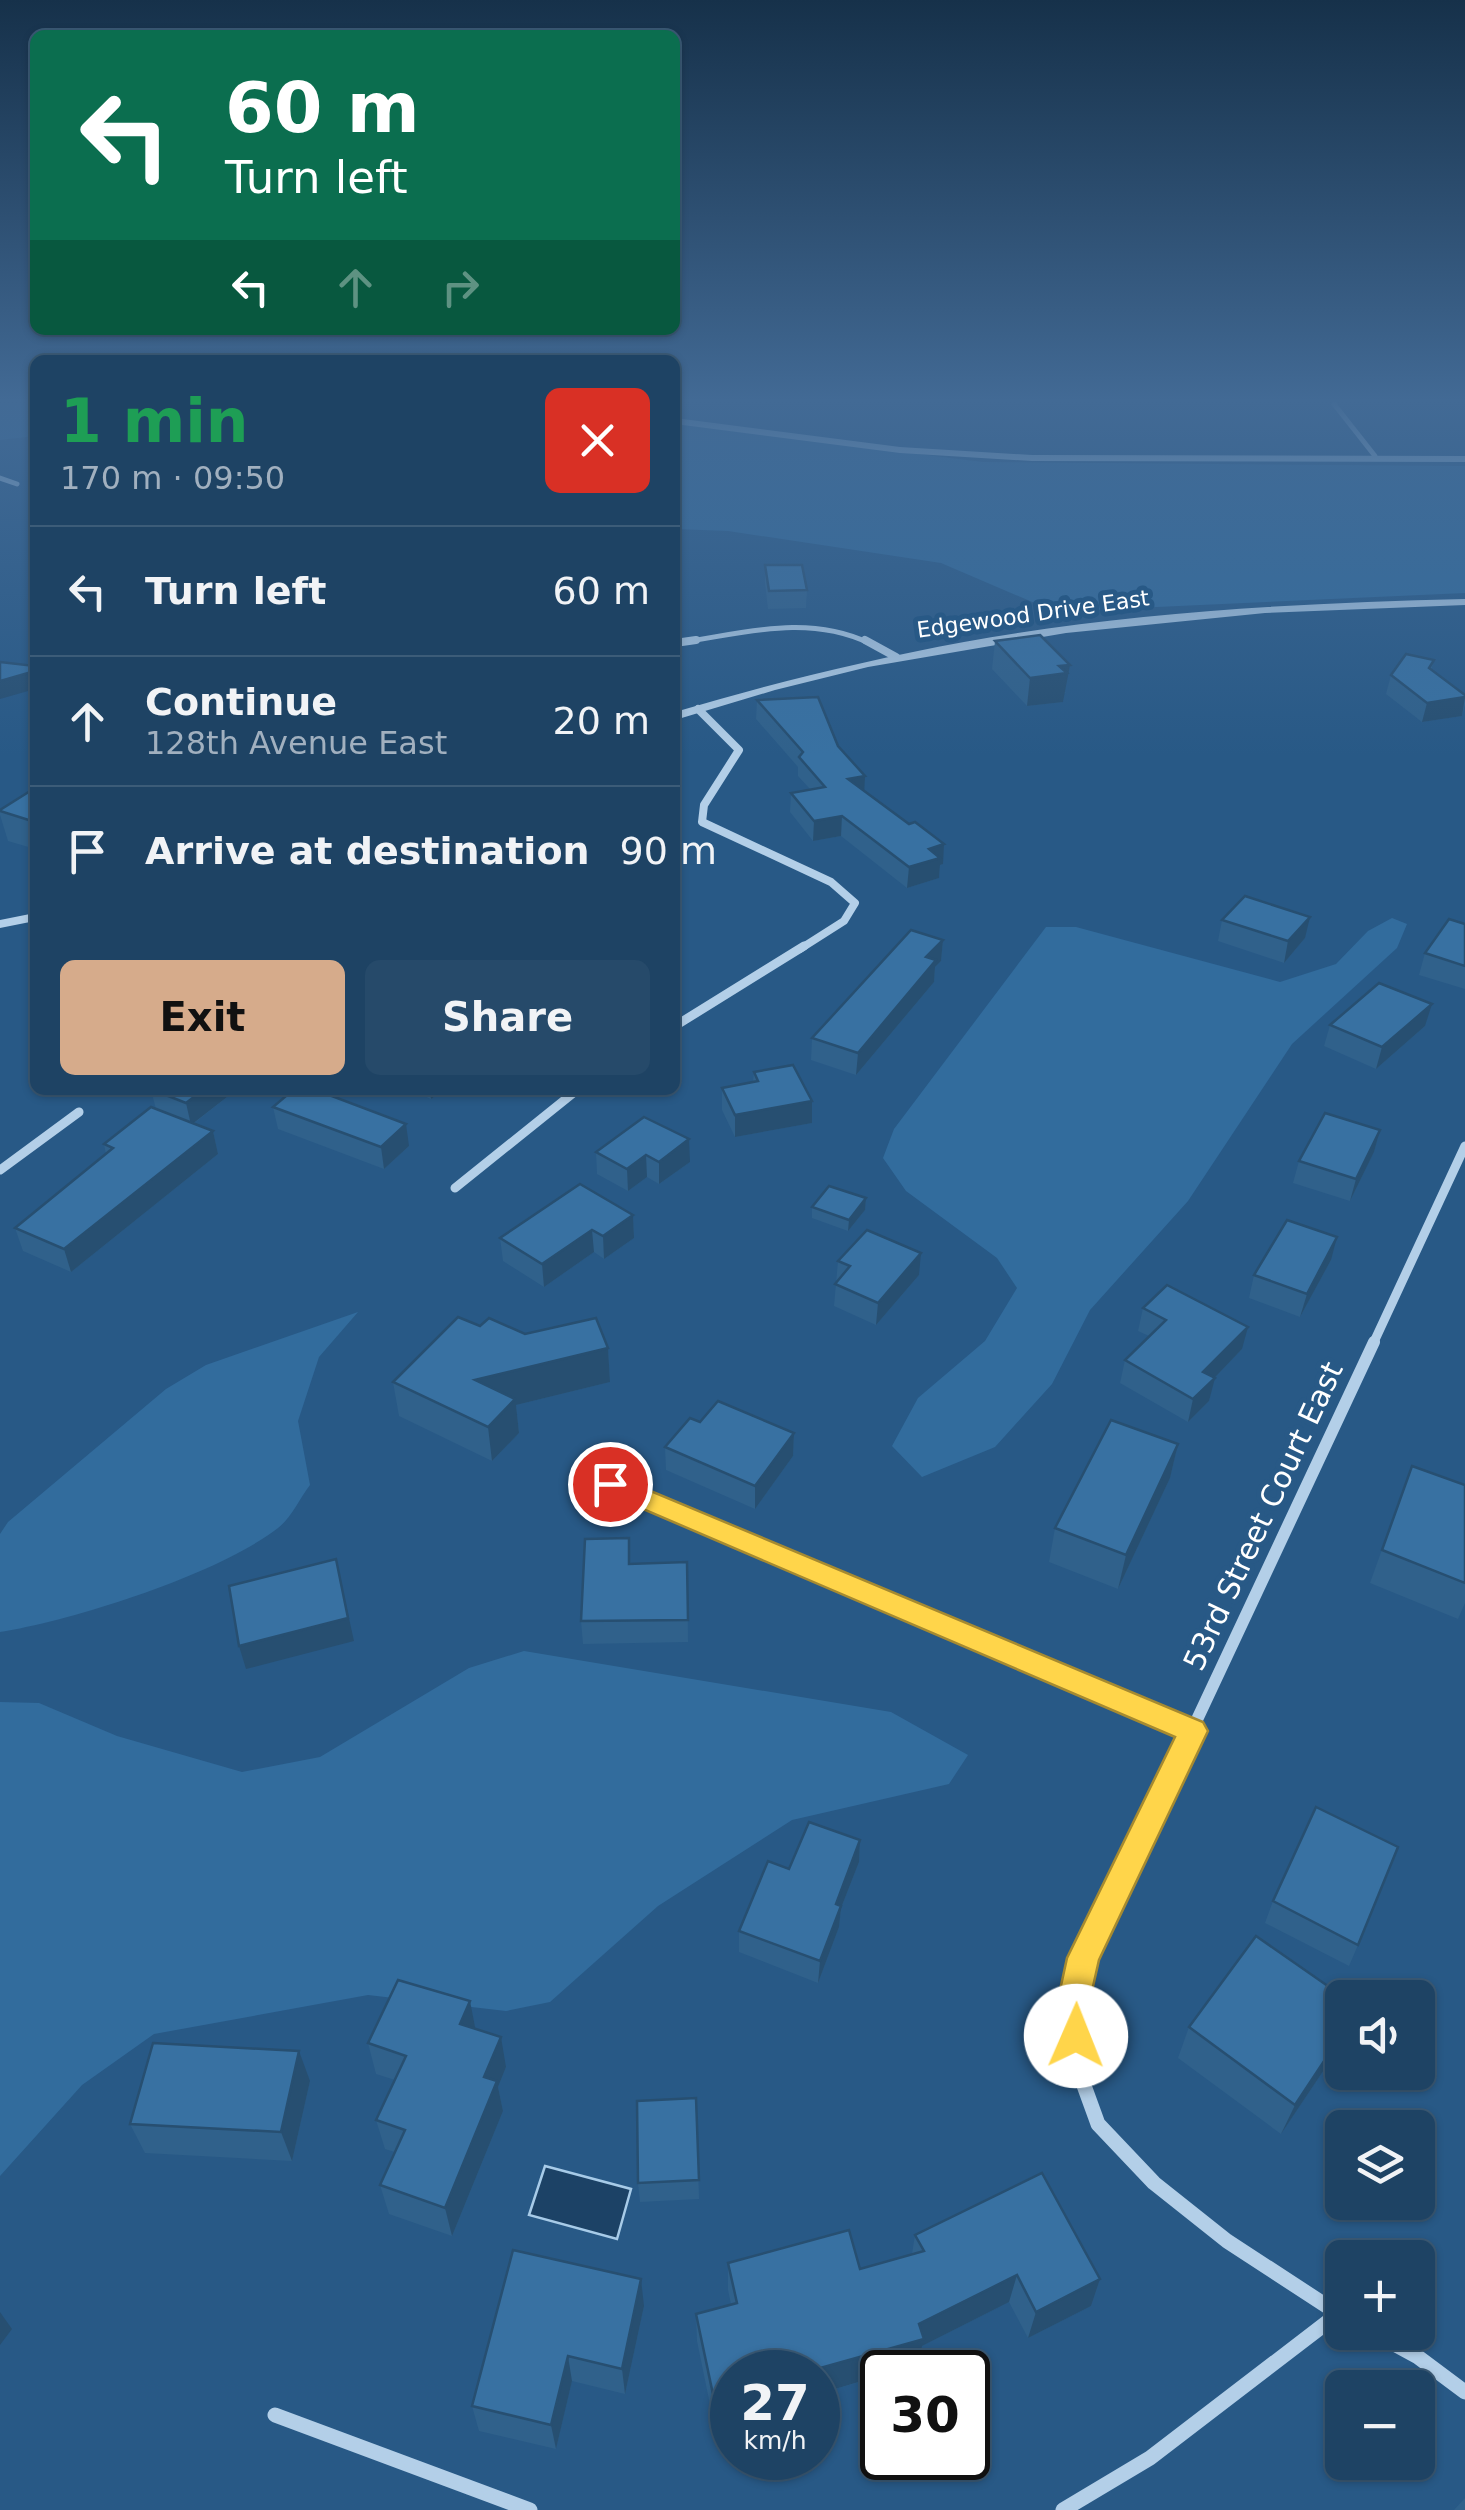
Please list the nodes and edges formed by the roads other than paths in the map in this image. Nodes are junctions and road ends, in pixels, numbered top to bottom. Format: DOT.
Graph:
graph roads {
  1 [pos="1465,602"];
  2 [pos="680,642"];
  3 [pos="896,657"];
  4 [pos="698,709"];
  5 [pos="680,714"];
  6 [pos="30,918"];
  7 [pos="0,924"];
  8 [pos="680,1023"];
  9 [pos="570,1095"];
  10 [pos="80,1112"];
  11 [pos="1465,1146"];
  12 [pos="0,1170"];
  13 [pos="455,1188"];
  14 [pos="610,1484"];
  15 [pos="1193,1731"];
  16 [pos="1325,2305"];
  17 [pos="1325,2326"];
  18 [pos="1404,2350"];
  19 [pos="1465,2392"];
  20 [pos="275,2415"];
  21 [pos="530,2510"];
  22 [pos="1063,2510"];
  1 -- 3 [label="street, Edgewood Drive East"];
  2 -- 3 [label="street"];
  3 -- 4 [label="street, Edgewood Drive East"];
  4 -- 5 [label="street, Edgewood Drive East"];
  4 -- 8 [label="street"];
  6 -- 7 [label="street"];
  9 -- 13 [label="street"];
  10 -- 12 [label="street"];
  11 -- 15 [label="street, 53rd Street Court East"];
  14 -- 15 [label="street"];
  15 -- 16 [label="street, 53rd Street Court East"];
  17 -- 22 [label="street"];
  18 -- 19 [label="street"];
  20 -- 21 [label="street"];
}
